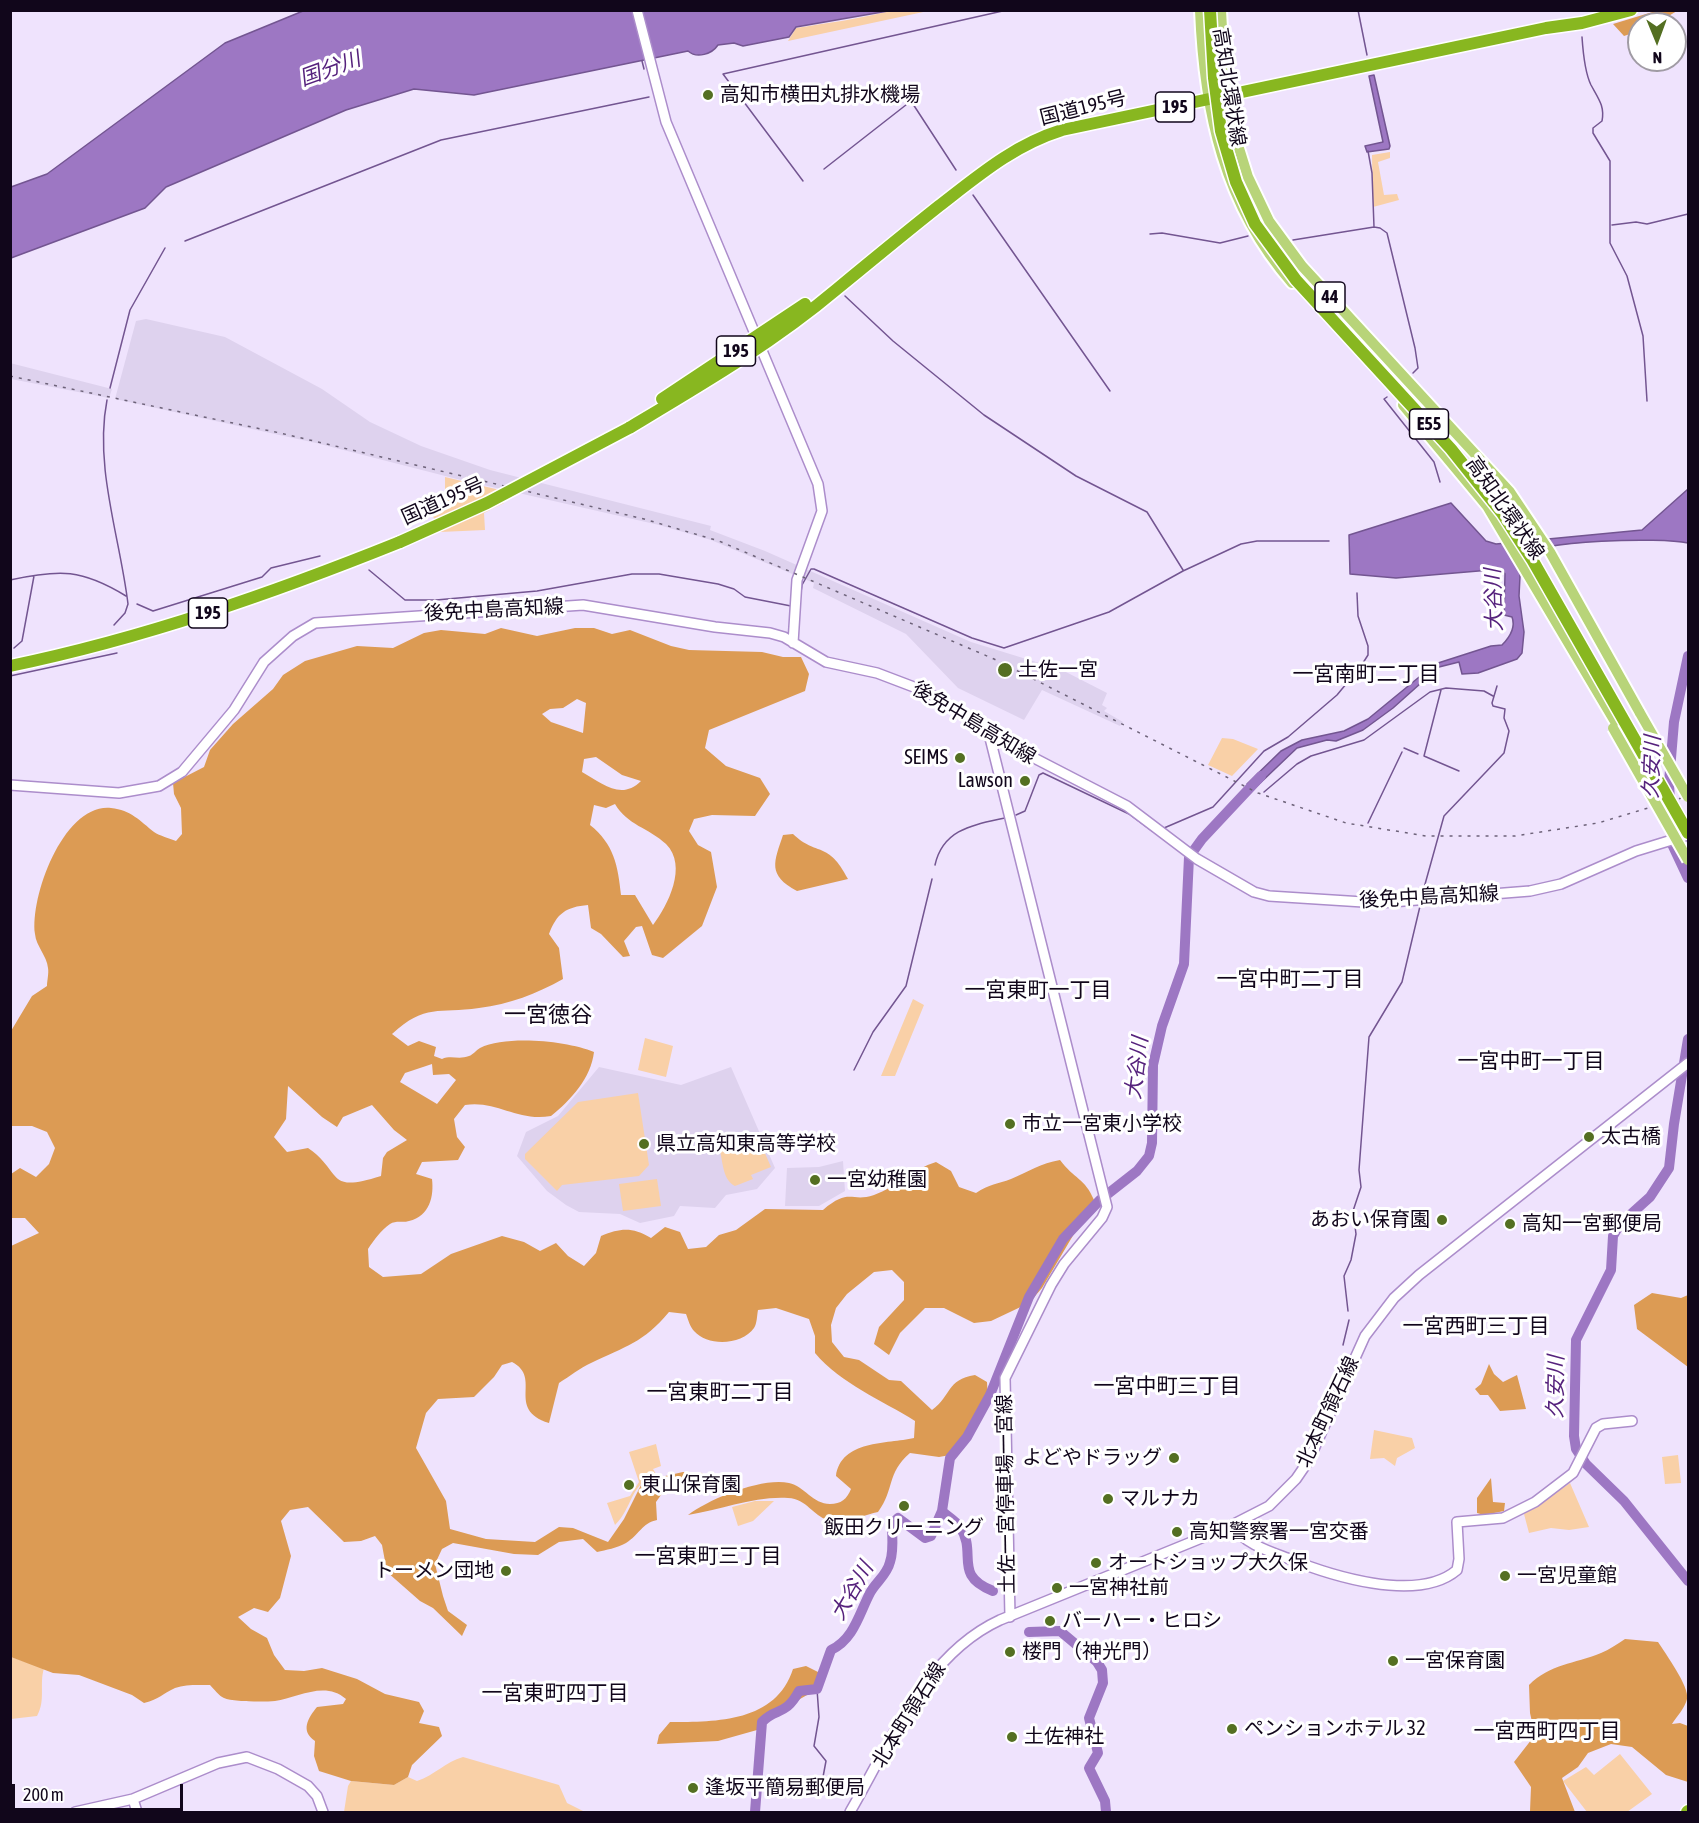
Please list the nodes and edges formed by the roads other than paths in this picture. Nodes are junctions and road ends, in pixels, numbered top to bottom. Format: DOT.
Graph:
graph roads {
  1 [pos="637,10"];
  2 [pos="1200,10"];
  3 [pos="1210,10"];
  4 [pos="1221,10"];
  5 [pos="1601,10"];
  6 [pos="1631,10"];
  7 [pos="1546,28"];
  8 [pos="1227,95"];
  9 [pos="1208,99"];
  10 [pos="759,342"];
  11 [pos="399,538"];
  12 [pos="793,643"];
  13 [pos="10,660"];
  14 [pos="10,666"];
  15 [pos="1642,711"];
  16 [pos="1615,727"];
  17 [pos="988,730"];
  18 [pos="10,785"];
  19 [pos="1689,789"];
  20 [pos="1689,796"];
  21 [pos="1689,834"];
  22 [pos="1689,850"];
  23 [pos="1689,860"];
  24 [pos="1689,1063"];
  25 [pos="1632,1421"];
  26 [pos="1233,1525"];
  27 [pos="1010,1617"];
  28 [pos="133,1799"];
  29 [pos="75,1812"];
  30 [pos="137,1812"];
  31 [pos="323,1812"];
  32 [pos="850,1812"];
  1 -- 10 [label="main road"];
  2 -- 9 [label="main road, 高知北環状線 / 44"];
  3 -- 21 [label="highway, E55, bridge"];
  4 -- 8 [label="main road, 高知北環状線 / 44"];
  5 -- 7 [label="highway, 国道195号 / 195"];
  6 -- 7 [label="highway, 国道195号 / 195"];
  7 -- 8 [label="highway, 国道195号 / 195"];
  8 -- 9 [label="highway, 国道195号 / 195"];
  8 -- 15 [label="main road, 高知北環状線 / 44"];
  9 -- 10 [label="highway, 国道195号 / 195"];
  9 -- 16 [label="main road, 高知北環状線 / 44"];
  10 -- 11 [label="highway, 国道195号 / 195"];
  10 -- 12 [label="main road"];
  11 -- 13 [label="highway, 国道195号 / 195"];
  11 -- 14 [label="highway, 国道195号 / 195"];
  12 -- 17 [label="main road, 後免中島高知線"];
  12 -- 18 [label="main road, 後免中島高知線"];
  15 -- 19 [label="main road, 44"];
  15 -- 20 [label="main road, 高知北環状線 / 44, bridge"];
  16 -- 22 [label="main road, 高知北環状線 / 44"];
  16 -- 23 [label="main road, bridge"];
  17 -- 21 [label="main road, 後免中島高知線"];
  17 -- 27 [label="main road, 土佐一宮停車場一宮線"];
  24 -- 26 [label="main road, 北本町領石線"];
  25 -- 26 [label="main road"];
  26 -- 27 [label="main road, 北本町領石線"];
  27 -- 32 [label="main road, 北本町領石線"];
  28 -- 29 [label="main road"];
  28 -- 30 [label="main road"];
  28 -- 31 [label="main road"];
}
